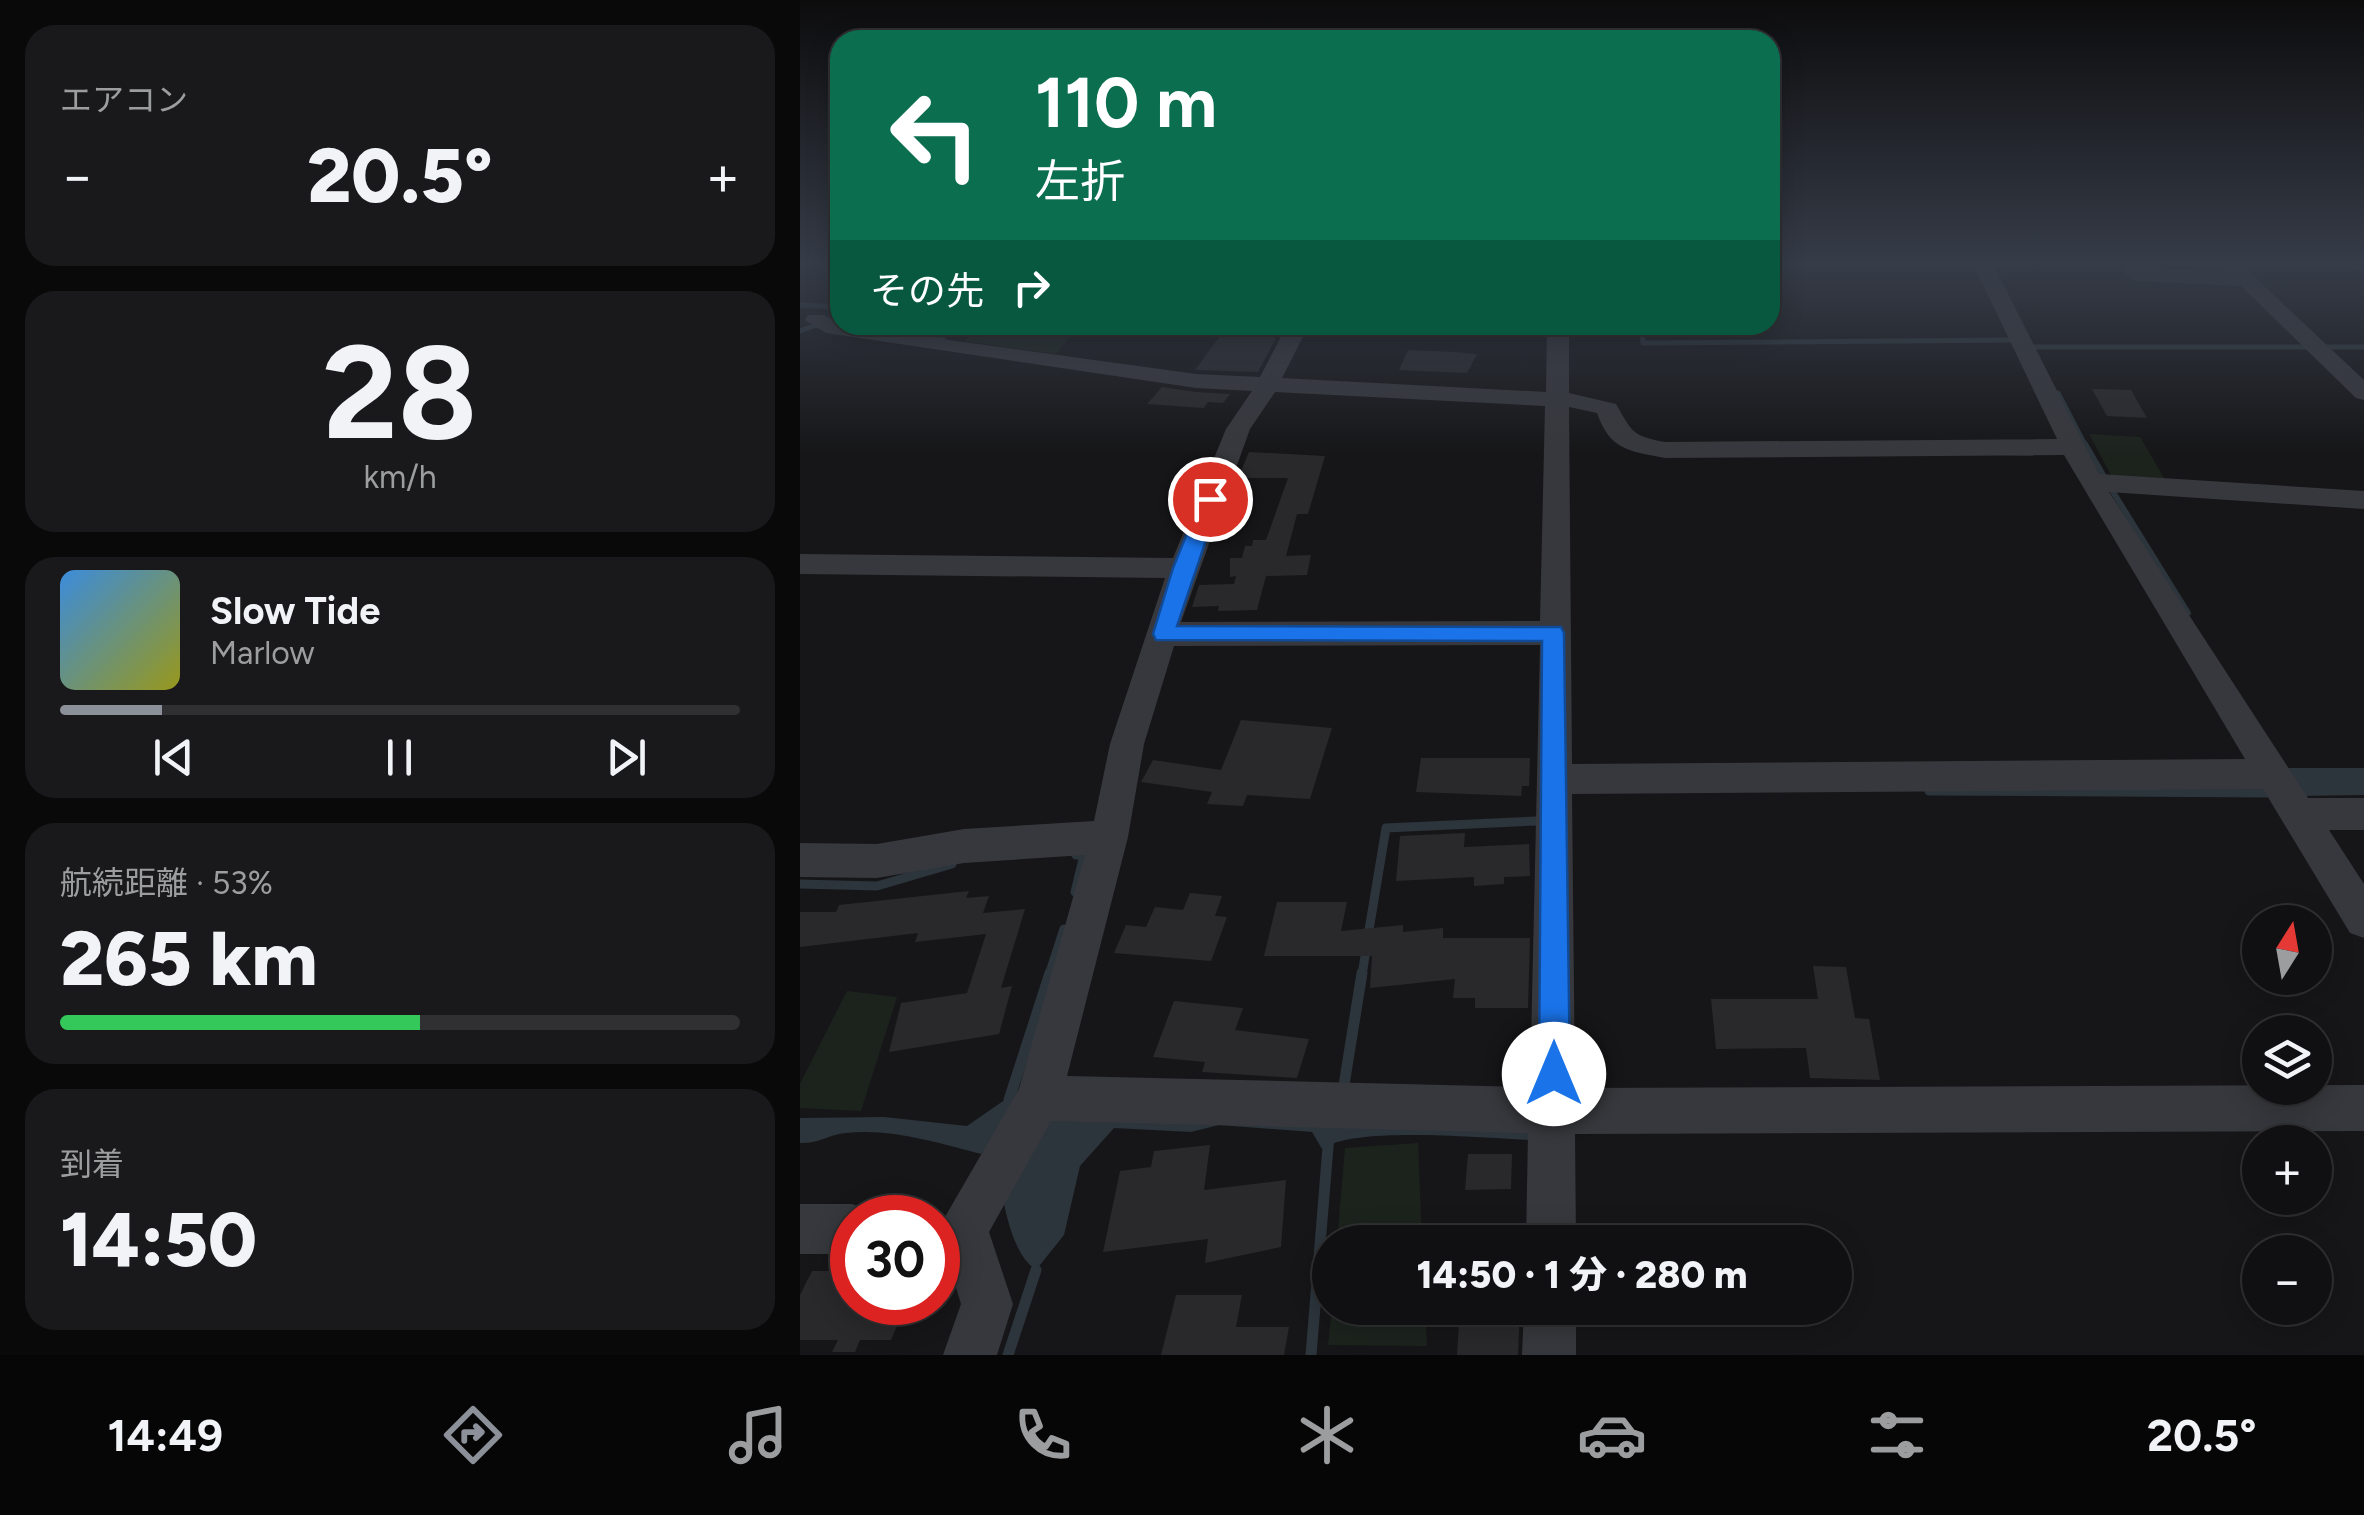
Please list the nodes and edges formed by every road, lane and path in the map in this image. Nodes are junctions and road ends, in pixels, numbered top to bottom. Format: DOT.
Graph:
graph roads {
  1 [pos="2015,329"];
  2 [pos="2296,329"];
  3 [pos="925,335"];
  4 [pos="1293,335"];
  5 [pos="1558,335"];
  6 [pos="1269,381"];
  7 [pos="2364,394"];
  8 [pos="1556,395"];
  9 [pos="2069,440"];
  10 [pos="2105,490"];
  11 [pos="2364,500"];
  12 [pos="2364,513"];
  13 [pos="800,564"];
  14 [pos="1183,568"];
  15 [pos="1553,633"];
  16 [pos="1164,634"];
  17 [pos="2273,774"];
  18 [pos="1556,779"];
  19 [pos="2333,814"];
  20 [pos="1109,837"];
  21 [pos="800,860"];
  22 [pos="2364,919"];
  23 [pos="1039,1098"];
  24 [pos="2364,1108"];
  25 [pos="1554,1111"];
  26 [pos="960,1216"];
  27 [pos="1551,1225"];
  28 [pos="800,1229"];
  29 [pos="830,1229"];
  30 [pos="960,1249"];
  31 [pos="1549,1325"];
  32 [pos="970,1355"];
  33 [pos="1548,1355"];
  1 -- 9 [label="street"];
  2 -- 7 [label="street"];
  3 -- 6 [label="street"];
  4 -- 6 [label="street"];
  5 -- 8 [label="street"];
  6 -- 8 [label="street"];
  6 -- 14 [label="street"];
  8 -- 9 [label="street"];
  8 -- 15 [label="street"];
  9 -- 10 [label="street"];
  10 -- 11 [label="street"];
  10 -- 12 [label="street"];
  10 -- 17 [label="street"];
  13 -- 14 [label="street"];
  14 -- 16 [label="street"];
  15 -- 16 [label="street"];
  15 -- 18 [label="street"];
  16 -- 20 [label="street"];
  17 -- 18 [label="street"];
  17 -- 19 [label="street"];
  18 -- 25 [label="street"];
  19 -- 22 [label="street"];
  20 -- 21 [label="street"];
  20 -- 23 [label="street"];
  23 -- 25 [label="street"];
  23 -- 26 [label="street"];
  24 -- 25 [label="street"];
  25 -- 27 [label="street"];
  28 -- 29 [label="street"];
  30 -- 32 [label="street"];
  31 -- 33 [label="street"];
}
